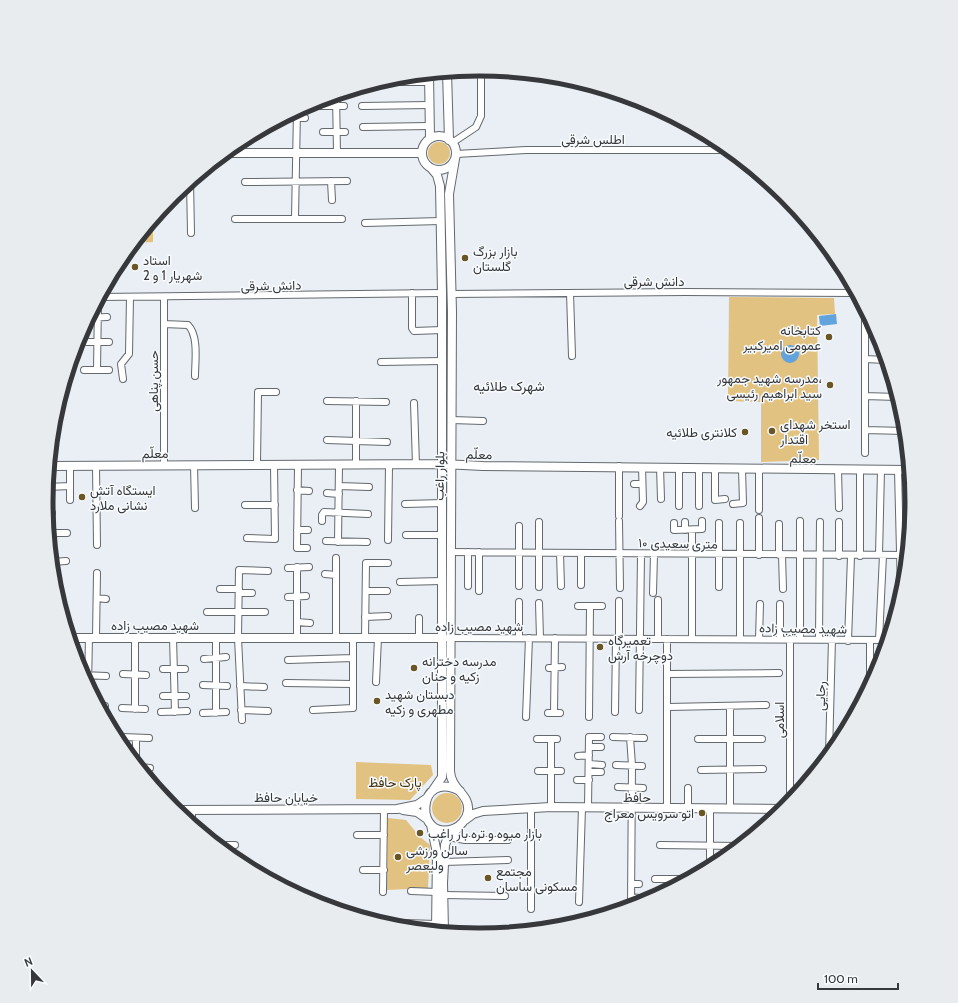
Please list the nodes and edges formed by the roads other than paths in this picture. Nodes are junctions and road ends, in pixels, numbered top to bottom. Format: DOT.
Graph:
graph roads {
  1 [pos="447,76"];
  2 [pos="429,78"];
  3 [pos="481,78"];
  4 [pos="336,100"];
  5 [pos="429,105"];
  6 [pos="321,106"];
  7 [pos="336,106"];
  8 [pos="344,106"];
  9 [pos="362,106"];
  10 [pos="300,115"];
  11 [pos="297,116"];
  12 [pos="305,118"];
  13 [pos="430,126"];
  14 [pos="363,127"];
  15 [pos="323,132"];
  16 [pos="336,132"];
  17 [pos="345,132"];
  18 [pos="430,138"];
  19 [pos="451,141"];
  20 [pos="720,150"];
  21 [pos="234,153"];
  22 [pos="296,153"];
  23 [pos="337,153"];
  24 [pos="422,153"];
  25 [pos="455,156"];
  26 [pos="431,168"];
  27 [pos="296,181"];
  28 [pos="331,181"];
  29 [pos="347,181"];
  30 [pos="245,182"];
  31 [pos="190,188"];
  32 [pos="332,200"];
  33 [pos="235,219"];
  34 [pos="295,219"];
  35 [pos="342,219"];
  36 [pos="441,221"];
  37 [pos="365,223"];
  38 [pos="191,233"];
  39 [pos="412,293"];
  40 [pos="442,293"];
  41 [pos="570,293"];
  42 [pos="851,293"];
  43 [pos="452,294"];
  44 [pos="130,297"];
  45 [pos="164,297"];
  46 [pos="105,298"];
  47 [pos="98,311"];
  48 [pos="95,317"];
  49 [pos="98,317"];
  50 [pos="107,318"];
  51 [pos="865,321"];
  52 [pos="164,324"];
  53 [pos="442,330"];
  54 [pos="87,342"];
  55 [pos="97,342"];
  56 [pos="108,342"];
  57 [pos="572,356"];
  58 [pos="865,359"];
  59 [pos="880,360"];
  60 [pos="442,361"];
  61 [pos="381,362"];
  62 [pos="84,370"];
  63 [pos="97,370"];
  64 [pos="109,370"];
  65 [pos="195,376"];
  66 [pos="123,379"];
  67 [pos="276,392"];
  68 [pos="865,396"];
  69 [pos="892,397"];
  70 [pos="327,401"];
  71 [pos="356,401"];
  72 [pos="386,402"];
  73 [pos="414,403"];
  74 [pos="451,420"];
  75 [pos="483,421"];
  76 [pos="865,430"];
  77 [pos="899,431"];
  78 [pos="327,440"];
  79 [pos="356,440"];
  80 [pos="387,442"];
  81 [pos="865,453"];
  82 [pos="257,464"];
  83 [pos="447,464"];
  84 [pos="164,465"];
  85 [pos="194,465"];
  86 [pos="274,465"];
  87 [pos="298,465"];
  88 [pos="339,465"];
  89 [pos="356,465"];
  90 [pos="389,465"];
  91 [pos="416,465"];
  92 [pos="55,466"];
  93 [pos="70,466"];
  94 [pos="96,466"];
  95 [pos="619,466"];
  96 [pos="642,467"];
  97 [pos="660,467"];
  98 [pos="679,467"];
  99 [pos="699,468"];
  100 [pos="715,468"];
  101 [pos="742,468"];
  102 [pos="759,469"];
  103 [pos="838,470"];
  104 [pos="860,470"];
  105 [pos="881,470"];
  106 [pos="898,470"];
  107 [pos="904,470"];
  108 [pos="634,484"];
  109 [pos="642,484"];
  110 [pos="70,486"];
  111 [pos="339,486"];
  112 [pos="54,487"];
  113 [pos="369,487"];
  114 [pos="298,490"];
  115 [pos="309,491"];
  116 [pos="327,493"];
  117 [pos="339,494"];
  118 [pos="661,499"];
  119 [pos="70,500"];
  120 [pos="725,500"];
  121 [pos="443,503"];
  122 [pos="405,504"];
  123 [pos="416,504"];
  124 [pos="733,504"];
  125 [pos="245,505"];
  126 [pos="275,505"];
  127 [pos="640,506"];
  128 [pos="679,506"];
  129 [pos="699,506"];
  130 [pos="195,508"];
  131 [pos="839,508"];
  132 [pos="759,510"];
  133 [pos="416,512"];
  134 [pos="338,513"];
  135 [pos="368,514"];
  136 [pos="759,518"];
  137 [pos="322,521"];
  138 [pos="702,521"];
  139 [pos="800,521"];
  140 [pos="539,522"];
  141 [pos="685,522"];
  142 [pos="719,522"];
  143 [pos="820,522"];
  144 [pos="839,522"];
  145 [pos="674,523"];
  146 [pos="740,523"];
  147 [pos="779,524"];
  148 [pos="519,526"];
  149 [pos="297,530"];
  150 [pos="308,530"];
  151 [pos="685,530"];
  152 [pos="692,530"];
  153 [pos="54,533"];
  154 [pos="67,533"];
  155 [pos="442,534"];
  156 [pos="406,535"];
  157 [pos="247,538"];
  158 [pos="388,540"];
  159 [pos="326,542"];
  160 [pos="338,542"];
  161 [pos="366,542"];
  162 [pos="902,544"];
  163 [pos="97,545"];
  164 [pos="306,548"];
  165 [pos="450,552"];
  166 [pos="468,552"];
  167 [pos="479,552"];
  168 [pos="518,552"];
  169 [pos="539,553"];
  170 [pos="560,553"];
  171 [pos="581,553"];
  172 [pos="620,554"];
  173 [pos="641,554"];
  174 [pos="654,554"];
  175 [pos="692,554"];
  176 [pos="719,555"];
  177 [pos="740,555"];
  178 [pos="759,555"];
  179 [pos="781,555"];
  180 [pos="800,555"];
  181 [pos="881,555"];
  182 [pos="901,555"];
  183 [pos="819,556"];
  184 [pos="839,556"];
  185 [pos="851,556"];
  186 [pos="860,556"];
  187 [pos="336,558"];
  188 [pos="66,561"];
  189 [pos="58,562"];
  190 [pos="388,563"];
  191 [pos="297,567"];
  192 [pos="309,567"];
  193 [pos="288,568"];
  194 [pos="268,571"];
  195 [pos="97,573"];
  196 [pos="325,574"];
  197 [pos="336,575"];
  198 [pos="442,581"];
  199 [pos="400,582"];
  200 [pos="581,585"];
  201 [pos="468,586"];
  202 [pos="519,586"];
  203 [pos="561,586"];
  204 [pos="539,587"];
  205 [pos="719,587"];
  206 [pos="620,588"];
  207 [pos="220,589"];
  208 [pos="783,589"];
  209 [pos="239,591"];
  210 [pos="366,591"];
  211 [pos="387,591"];
  212 [pos="480,591"];
  213 [pos="252,593"];
  214 [pos="653,593"];
  215 [pos="306,596"];
  216 [pos="288,597"];
  217 [pos="297,597"];
  218 [pos="97,598"];
  219 [pos="106,599"];
  220 [pos="658,600"];
  221 [pos="619,601"];
  222 [pos="519,602"];
  223 [pos="539,603"];
  224 [pos="760,604"];
  225 [pos="780,604"];
  226 [pos="578,606"];
  227 [pos="590,606"];
  228 [pos="602,606"];
  229 [pos="207,612"];
  230 [pos="239,612"];
  231 [pos="265,612"];
  232 [pos="388,616"];
  233 [pos="366,617"];
  234 [pos="419,618"];
  235 [pos="297,622"];
  236 [pos="310,623"];
  237 [pos="93,637"];
  238 [pos="135,637"];
  239 [pos="173,637"];
  240 [pos="76,638"];
  241 [pos="216,638"];
  242 [pos="238,638"];
  243 [pos="297,638"];
  244 [pos="336,638"];
  245 [pos="353,638"];
  246 [pos="365,638"];
  247 [pos="378,638"];
  248 [pos="419,638"];
  249 [pos="441,638"];
  250 [pos="450,638"];
  251 [pos="519,638"];
  252 [pos="528,638"];
  253 [pos="540,638"];
  254 [pos="555,638"];
  255 [pos="590,638"];
  256 [pos="618,639"];
  257 [pos="639,639"];
  258 [pos="658,639"];
  259 [pos="667,639"];
  260 [pos="692,639"];
  261 [pos="740,639"];
  262 [pos="759,639"];
  263 [pos="780,639"];
  264 [pos="790,639"];
  265 [pos="800,639"];
  266 [pos="819,639"];
  267 [pos="832,639"];
  268 [pos="848,640"];
  269 [pos="870,640"];
  270 [pos="879,640"];
  271 [pos="216,658"];
  272 [pos="226,658"];
  273 [pos="353,658"];
  274 [pos="204,659"];
  275 [pos="288,660"];
  276 [pos="562,667"];
  277 [pos="552,668"];
  278 [pos="87,669"];
  279 [pos="174,669"];
  280 [pos="185,669"];
  281 [pos="163,670"];
  282 [pos="870,671"];
  283 [pos="779,673"];
  284 [pos="123,674"];
  285 [pos="668,674"];
  286 [pos="90,675"];
  287 [pos="135,675"];
  288 [pos="146,675"];
  289 [pos="106,676"];
  290 [pos="376,682"];
  291 [pos="286,683"];
  292 [pos="352,684"];
  293 [pos="203,685"];
  294 [pos="216,685"];
  295 [pos="227,686"];
  296 [pos="240,686"];
  297 [pos="264,687"];
  298 [pos="562,690"];
  299 [pos="554,691"];
  300 [pos="162,696"];
  301 [pos="174,696"];
  302 [pos="186,696"];
  303 [pos="766,704"];
  304 [pos="668,706"];
  305 [pos="730,706"];
  306 [pos="122,708"];
  307 [pos="135,709"];
  308 [pos="145,709"];
  309 [pos="241,710"];
  310 [pos="313,710"];
  311 [pos="639,710"];
  312 [pos="187,711"];
  313 [pos="268,711"];
  314 [pos="161,712"];
  315 [pos="174,712"];
  316 [pos="226,712"];
  317 [pos="615,712"];
  318 [pos="203,713"];
  319 [pos="216,713"];
  320 [pos="554,713"];
  321 [pos="526,717"];
  322 [pos="589,717"];
  323 [pos="242,720"];
  324 [pos="124,737"];
  325 [pos="601,737"];
  326 [pos="613,737"];
  327 [pos="630,737"];
  328 [pos="136,738"];
  329 [pos="149,738"];
  330 [pos="644,738"];
  331 [pos="537,739"];
  332 [pos="698,739"];
  333 [pos="730,739"];
  334 [pos="762,739"];
  335 [pos="830,742"];
  336 [pos="589,747"];
  337 [pos="601,747"];
  338 [pos="136,754"];
  339 [pos="578,756"];
  340 [pos="589,756"];
  341 [pos="589,764"];
  342 [pos="616,765"];
  343 [pos="632,765"];
  344 [pos="642,766"];
  345 [pos="147,768"];
  346 [pos="150,768"];
  347 [pos="763,769"];
  348 [pos="701,770"];
  349 [pos="730,770"];
  350 [pos="550,771"];
  351 [pos="561,771"];
  352 [pos="538,772"];
  353 [pos="589,772"];
  354 [pos="577,780"];
  355 [pos="589,780"];
  356 [pos="618,787"];
  357 [pos="632,788"];
  358 [pos="643,788"];
  359 [pos="688,788"];
  360 [pos="790,792"];
  361 [pos="430,794"];
  362 [pos="462,794"];
  363 [pos="551,807"];
  364 [pos="531,808"];
  365 [pos="585,808"];
  366 [pos="667,808"];
  367 [pos="688,808"];
  368 [pos="710,808"];
  369 [pos="730,808"];
  370 [pos="384,809"];
  371 [pos="396,809"];
  372 [pos="631,809"];
  373 [pos="774,809"];
  374 [pos="185,810"];
  375 [pos="192,810"];
  376 [pos="490,810"];
  377 [pos="192,816"];
  378 [pos="429,822"];
  379 [pos="461,824"];
  380 [pos="357,835"];
  381 [pos="384,835"];
  382 [pos="448,837"];
  383 [pos="508,840"];
  384 [pos="228,845"];
  385 [pos="236,845"];
  386 [pos="660,845"];
  387 [pos="710,846"];
  388 [pos="729,846"];
  389 [pos="508,860"];
  390 [pos="710,860"];
  391 [pos="444,862"];
  392 [pos="363,870"];
  393 [pos="384,870"];
  394 [pos="655,879"];
  395 [pos="676,879"];
  396 [pos="631,884"];
  397 [pos="639,884"];
  398 [pos="411,891"];
  399 [pos="383,892"];
  400 [pos="440,894"];
  401 [pos="505,896"];
  402 [pos="631,898"];
  403 [pos="634,898"];
  404 [pos="578,902"];
  405 [pos="531,909"];
  406 [pos="436,925"];
  407 [pos="443,926"];
  1 -- 19 [label="street"];
  2 -- 5 [label="street"];
  3 -- 19 [label="street"];
  4 -- 7 [label="street"];
  5 -- 9 [label="street"];
  5 -- 13 [label="street"];
  6 -- 7 [label="street"];
  7 -- 8 [label="street"];
  7 -- 16 [label="street"];
  10 -- 12 [label="street"];
  11 -- 22 [label="street"];
  13 -- 14 [label="street"];
  13 -- 18 [label="street"];
  15 -- 16 [label="street"];
  16 -- 17 [label="street"];
  16 -- 23 [label="street"];
  18 -- 19 [label="street"];
  18 -- 24 [label="street"];
  19 -- 25 [label="street"];
  20 -- 25 [label="street, اطلس شرقی"];
  21 -- 22 [label="street"];
  22 -- 23 [label="street"];
  22 -- 27 [label="street"];
  23 -- 24 [label="street"];
  24 -- 26 [label="street"];
  25 -- 26 [label="street"];
  25 -- 43 [label="street, بلوار راغب"];
  26 -- 36 [label="street, بلوار راغب"];
  27 -- 28 [label="street"];
  27 -- 30 [label="street"];
  27 -- 34 [label="street"];
  28 -- 29 [label="street"];
  28 -- 32 [label="street"];
  31 -- 38 [label="street"];
  33 -- 34 [label="street"];
  34 -- 35 [label="street"];
  36 -- 37 [label="street"];
  36 -- 40 [label="street, بلوار راغب"];
  39 -- 40 [label="street, دانش شرقی"];
  39 -- 45 [label="street, دانش شرقی"];
  39 -- 53 [label="street"];
  40 -- 53 [label="street, بلوار راغب"];
  41 -- 42 [label="street, دانش شرقی"];
  41 -- 43 [label="street, دانش شرقی"];
  41 -- 57 [label="street"];
  43 -- 74 [label="street, بلوار راغب"];
  44 -- 45 [label="street, دانش شرقی"];
  44 -- 46 [label="street, دانش شرقی"];
  44 -- 66 [label="street"];
  45 -- 52 [label="street, حسن پناهی"];
  47 -- 49 [label="street"];
  48 -- 49 [label="street"];
  49 -- 50 [label="street"];
  49 -- 55 [label="street"];
  51 -- 58 [label="street"];
  52 -- 65 [label="street"];
  52 -- 84 [label="street, حسن پناهی"];
  53 -- 60 [label="street, بلوار راغب"];
  54 -- 55 [label="street"];
  55 -- 56 [label="street"];
  55 -- 63 [label="street"];
  58 -- 59 [label="street"];
  58 -- 68 [label="street"];
  60 -- 61 [label="street"];
  60 -- 83 [label="street, بلوار راغب"];
  62 -- 63 [label="street"];
  63 -- 64 [label="street"];
  67 -- 82 [label="street"];
  68 -- 69 [label="street"];
  68 -- 76 [label="street"];
  70 -- 71 [label="street"];
  71 -- 72 [label="street"];
  71 -- 79 [label="street"];
  73 -- 91 [label="street"];
  74 -- 75 [label="street"];
  74 -- 83 [label="street, بلوار راغب"];
  76 -- 77 [label="street"];
  76 -- 81 [label="street"];
  78 -- 79 [label="street"];
  79 -- 80 [label="street"];
  79 -- 89 [label="street"];
  82 -- 85 [label="street, معلّم"];
  82 -- 86 [label="street, معلّم"];
  83 -- 91 [label="street, معلّم"];
  83 -- 95 [label="street, معلّم"];
  83 -- 121 [label="street, بلوار راغب"];
  83 -- 165 [label="street, بلوار راغب"];
  84 -- 85 [label="street, معلّم"];
  84 -- 94 [label="street, معلّم"];
  85 -- 130 [label="street"];
  86 -- 87 [label="street, معلّم"];
  86 -- 126 [label="street"];
  87 -- 88 [label="street, معلّم"];
  87 -- 114 [label="street"];
  88 -- 89 [label="street, معلّم"];
  88 -- 111 [label="street"];
  89 -- 90 [label="street, معلّم"];
  90 -- 91 [label="street, معلّم"];
  90 -- 158 [label="street"];
  92 -- 93 [label="street, معلّم"];
  93 -- 94 [label="street, معلّم"];
  93 -- 110 [label="street"];
  94 -- 163 [label="street"];
  95 -- 96 [label="street, معلّم"];
  95 -- 172 [label="street"];
  96 -- 97 [label="street, معلّم"];
  96 -- 109 [label="street"];
  97 -- 98 [label="street, معلّم"];
  97 -- 118 [label="street"];
  98 -- 99 [label="street, معلّم"];
  98 -- 128 [label="street"];
  99 -- 100 [label="street, معلّم"];
  99 -- 129 [label="street"];
  100 -- 101 [label="street, معلّم"];
  100 -- 120 [label="street"];
  101 -- 102 [label="street, معلّم"];
  101 -- 124 [label="street"];
  102 -- 103 [label="street, معلّم"];
  102 -- 132 [label="street"];
  103 -- 104 [label="street, معلّم"];
  103 -- 131 [label="street"];
  104 -- 105 [label="street, معلّم"];
  104 -- 186 [label="street"];
  105 -- 106 [label="street, معلّم"];
  105 -- 181 [label="street"];
  106 -- 107 [label="street, معلّم"];
  106 -- 162 [label="street"];
  108 -- 109 [label="street"];
  109 -- 127 [label="street"];
  110 -- 112 [label="street"];
  110 -- 119 [label="street"];
  111 -- 113 [label="street"];
  111 -- 117 [label="street"];
  114 -- 115 [label="street"];
  114 -- 149 [label="street"];
  116 -- 117 [label="street"];
  117 -- 134 [label="street"];
  121 -- 123 [label="street"];
  121 -- 155 [label="street, بلوار راغب"];
  122 -- 123 [label="street"];
  123 -- 133 [label="street"];
  125 -- 126 [label="street"];
  126 -- 157 [label="street"];
  134 -- 135 [label="street"];
  134 -- 137 [label="street"];
  134 -- 160 [label="street"];
  136 -- 178 [label="street"];
  138 -- 152 [label="street"];
  139 -- 180 [label="street"];
  140 -- 169 [label="street"];
  141 -- 151 [label="street"];
  142 -- 176 [label="street"];
  143 -- 183 [label="street"];
  144 -- 184 [label="street"];
  145 -- 151 [label="street"];
  146 -- 177 [label="street"];
  147 -- 179 [label="street"];
  148 -- 168 [label="street"];
  149 -- 150 [label="street"];
  149 -- 164 [label="street"];
  151 -- 152 [label="street"];
  152 -- 175 [label="street"];
  153 -- 154 [label="street"];
  155 -- 156 [label="street"];
  155 -- 198 [label="street, بلوار راغب"];
  159 -- 160 [label="street"];
  160 -- 161 [label="street"];
  165 -- 166 [label="street, ۱۰ متری سعیدی"];
  165 -- 250 [label="street, بلوار راغب"];
  166 -- 167 [label="street, ۱۰ متری سعیدی"];
  166 -- 201 [label="street"];
  167 -- 168 [label="street, ۱۰ متری سعیدی"];
  167 -- 212 [label="street"];
  168 -- 169 [label="street, ۱۰ متری سعیدی"];
  168 -- 202 [label="street"];
  169 -- 170 [label="street, ۱۰ متری سعیدی"];
  169 -- 204 [label="street"];
  170 -- 171 [label="street, ۱۰ متری سعیدی"];
  170 -- 203 [label="street"];
  171 -- 172 [label="street, ۱۰ متری سعیدی"];
  171 -- 200 [label="street"];
  172 -- 173 [label="street, ۱۰ متری سعیدی"];
  172 -- 206 [label="street"];
  173 -- 174 [label="street, ۱۰ متری سعیدی"];
  173 -- 257 [label="street"];
  174 -- 175 [label="street, ۱۰ متری سعیدی"];
  174 -- 214 [label="street"];
  175 -- 176 [label="street, ۱۰ متری سعیدی"];
  175 -- 260 [label="street"];
  176 -- 177 [label="street, ۱۰ متری سعیدی"];
  176 -- 205 [label="street"];
  177 -- 178 [label="street, ۱۰ متری سعیدی"];
  177 -- 261 [label="street"];
  178 -- 179 [label="street, ۱۰ متری سعیدی"];
  179 -- 180 [label="street, ۱۰ متری سعیدی"];
  179 -- 208 [label="street"];
  180 -- 183 [label="street, ۱۰ متری سعیدی"];
  180 -- 265 [label="street"];
  181 -- 182 [label="street, ۱۰ متری سعیدی"];
  181 -- 186 [label="street, ۱۰ متری سعیدی"];
  181 -- 270 [label="street"];
  183 -- 184 [label="street, ۱۰ متری سعیدی"];
  183 -- 266 [label="street"];
  184 -- 185 [label="street, ۱۰ متری سعیدی"];
  185 -- 186 [label="street, ۱۰ متری سعیدی"];
  185 -- 268 [label="street"];
  187 -- 197 [label="street"];
  188 -- 189 [label="street"];
  190 -- 210 [label="street"];
  191 -- 192 [label="street"];
  191 -- 193 [label="street"];
  191 -- 217 [label="street"];
  194 -- 209 [label="street"];
  195 -- 218 [label="street"];
  196 -- 197 [label="street"];
  197 -- 244 [label="street"];
  198 -- 199 [label="street"];
  198 -- 249 [label="street, بلوار راغب"];
  207 -- 209 [label="street"];
  209 -- 213 [label="street"];
  209 -- 230 [label="street"];
  210 -- 211 [label="street"];
  210 -- 233 [label="street"];
  215 -- 217 [label="street"];
  216 -- 217 [label="street"];
  217 -- 235 [label="street"];
  218 -- 219 [label="street"];
  218 -- 237 [label="street"];
  220 -- 258 [label="street"];
  221 -- 256 [label="street"];
  222 -- 251 [label="street"];
  223 -- 253 [label="street"];
  224 -- 262 [label="street"];
  225 -- 263 [label="street"];
  226 -- 227 [label="street"];
  227 -- 228 [label="street"];
  227 -- 255 [label="street"];
  229 -- 230 [label="street"];
  230 -- 231 [label="street"];
  230 -- 242 [label="street"];
  232 -- 233 [label="street"];
  233 -- 246 [label="street"];
  234 -- 248 [label="street"];
  235 -- 236 [label="street"];
  235 -- 243 [label="street"];
  237 -- 238 [label="street, شهید مصیب زاده"];
  237 -- 240 [label="street, شهید مصیب زاده"];
  237 -- 278 [label="street"];
  238 -- 239 [label="street, شهید مصیب زاده"];
  238 -- 287 [label="street"];
  239 -- 241 [label="street, شهید مصیب زاده"];
  239 -- 279 [label="street"];
  241 -- 242 [label="street, شهید مصیب زاده"];
  241 -- 271 [label="street"];
  242 -- 243 [label="street, شهید مصیب زاده"];
  242 -- 296 [label="street"];
  243 -- 244 [label="street, شهید مصیب زاده"];
  244 -- 245 [label="street, شهید مصیب زاده"];
  245 -- 246 [label="street, شهید مصیب زاده"];
  245 -- 273 [label="street"];
  246 -- 247 [label="street, شهید مصیب زاده"];
  247 -- 248 [label="street, شهید مصیب زاده"];
  247 -- 290 [label="street"];
  248 -- 249 [label="street, شهید مصیب زاده"];
  249 -- 250 [label="street, شهید مصیب زاده"];
  249 -- 361 [label="street, بلوار راغب"];
  250 -- 251 [label="street, شهید مصیب زاده"];
  250 -- 362 [label="street, بلوار راغب"];
  251 -- 252 [label="street, شهید مصیب زاده"];
  252 -- 253 [label="street, شهید مصیب زاده"];
  252 -- 321 [label="street"];
  253 -- 254 [label="street, شهید مصیب زاده"];
  254 -- 255 [label="street, شهید مصیب زاده"];
  254 -- 277 [label="street"];
  255 -- 256 [label="street, شهید مصیب زاده"];
  255 -- 322 [label="street"];
  256 -- 257 [label="street, شهید مصیب زاده"];
  256 -- 317 [label="street"];
  257 -- 258 [label="street, شهید مصیب زاده"];
  257 -- 311 [label="street"];
  258 -- 259 [label="street, شهید مصیب زاده"];
  259 -- 260 [label="street, شهید مصیب زاده"];
  259 -- 285 [label="street"];
  260 -- 261 [label="street, شهید مصیب زاده"];
  261 -- 262 [label="street, شهید مصیب زاده"];
  262 -- 263 [label="street, شهید مصیب زاده"];
  263 -- 264 [label="street, شهید مصیب زاده"];
  264 -- 265 [label="street, شهید مصیب زاده"];
  264 -- 360 [label="street, اسلامی"];
  265 -- 266 [label="street, شهید مصیب زاده"];
  266 -- 267 [label="street, شهید مصیب زاده"];
  267 -- 268 [label="street, شهید مصیب زاده"];
  267 -- 335 [label="street, رجایی"];
  268 -- 269 [label="street, شهید مصیب زاده"];
  269 -- 270 [label="street, شهید مصیب زاده"];
  269 -- 282 [label="street"];
  271 -- 272 [label="street"];
  271 -- 274 [label="street"];
  271 -- 294 [label="street"];
  273 -- 275 [label="street"];
  273 -- 292 [label="street"];
  276 -- 277 [label="street"];
  277 -- 299 [label="street"];
  279 -- 280 [label="street"];
  279 -- 281 [label="street"];
  279 -- 301 [label="street"];
  283 -- 285 [label="street"];
  284 -- 287 [label="street"];
  285 -- 304 [label="street"];
  286 -- 289 [label="street"];
  287 -- 288 [label="street"];
  287 -- 307 [label="street"];
  291 -- 292 [label="street"];
  292 -- 310 [label="street"];
  293 -- 294 [label="street"];
  294 -- 295 [label="street"];
  294 -- 319 [label="street"];
  296 -- 297 [label="street"];
  296 -- 309 [label="street"];
  298 -- 299 [label="street"];
  299 -- 320 [label="street"];
  300 -- 301 [label="street"];
  301 -- 302 [label="street"];
  301 -- 315 [label="street"];
  303 -- 305 [label="street"];
  304 -- 305 [label="street"];
  304 -- 366 [label="street"];
  305 -- 333 [label="street"];
  306 -- 307 [label="street"];
  307 -- 308 [label="street"];
  309 -- 313 [label="street"];
  309 -- 323 [label="street"];
  312 -- 315 [label="street"];
  314 -- 315 [label="street"];
  316 -- 319 [label="street"];
  318 -- 319 [label="street"];
  324 -- 328 [label="street"];
  325 -- 336 [label="street"];
  326 -- 327 [label="street"];
  327 -- 330 [label="street"];
  327 -- 343 [label="street"];
  328 -- 329 [label="street"];
  328 -- 338 [label="street"];
  331 -- 350 [label="street"];
  332 -- 333 [label="street"];
  333 -- 334 [label="street"];
  333 -- 349 [label="street"];
  336 -- 337 [label="street"];
  336 -- 340 [label="street"];
  339 -- 340 [label="street"];
  340 -- 341 [label="street"];
  341 -- 353 [label="street"];
  341 -- 353 [label="street"];
  342 -- 343 [label="street"];
  343 -- 344 [label="street"];
  343 -- 357 [label="street"];
  345 -- 346 [label="street"];
  347 -- 349 [label="street"];
  348 -- 349 [label="street"];
  349 -- 369 [label="street"];
  350 -- 351 [label="street"];
  350 -- 352 [label="street"];
  350 -- 363 [label="street"];
  353 -- 355 [label="street"];
  354 -- 355 [label="street"];
  355 -- 365 [label="street"];
  356 -- 357 [label="street"];
  357 -- 358 [label="street"];
  357 -- 372 [label="street"];
  359 -- 367 [label="street"];
  361 -- 362 [label="street"];
  361 -- 371 [label="street, خیابان حافظ"];
  361 -- 378 [label="street"];
  362 -- 376 [label="street, حافظ"];
  362 -- 379 [label="street"];
  363 -- 364 [label="street, حافظ"];
  363 -- 365 [label="street, حافظ"];
  364 -- 376 [label="street, حافظ"];
  364 -- 405 [label="street"];
  365 -- 372 [label="street, حافظ"];
  365 -- 404 [label="street"];
  366 -- 367 [label="street, حافظ"];
  366 -- 372 [label="street, حافظ"];
  367 -- 368 [label="street, حافظ"];
  368 -- 369 [label="street, حافظ"];
  368 -- 387 [label="street"];
  369 -- 373 [label="street, حافظ"];
  370 -- 371 [label="street, خیابان حافظ"];
  370 -- 375 [label="street, خیابان حافظ"];
  370 -- 381 [label="street"];
  371 -- 378 [label="street, خیابان حافظ"];
  372 -- 396 [label="street"];
  374 -- 375 [label="street, خیابان حافظ"];
  375 -- 377 [label="street"];
  376 -- 379 [label="street, حافظ"];
  378 -- 379 [label="street"];
  378 -- 400 [label="street"];
  379 -- 382 [label="street"];
  380 -- 381 [label="street"];
  381 -- 393 [label="street"];
  382 -- 383 [label="street"];
  382 -- 391 [label="street"];
  384 -- 385 [label="street"];
  386 -- 387 [label="street"];
  387 -- 388 [label="street"];
  387 -- 390 [label="street"];
  389 -- 391 [label="street"];
  391 -- 400 [label="street"];
  392 -- 393 [label="street"];
  393 -- 399 [label="street"];
  394 -- 395 [label="street"];
  396 -- 397 [label="street"];
  396 -- 402 [label="street"];
  398 -- 400 [label="street"];
  400 -- 401 [label="street"];
  400 -- 406 [label="street"];
  400 -- 407 [label="street"];
  402 -- 403 [label="street"];
}
